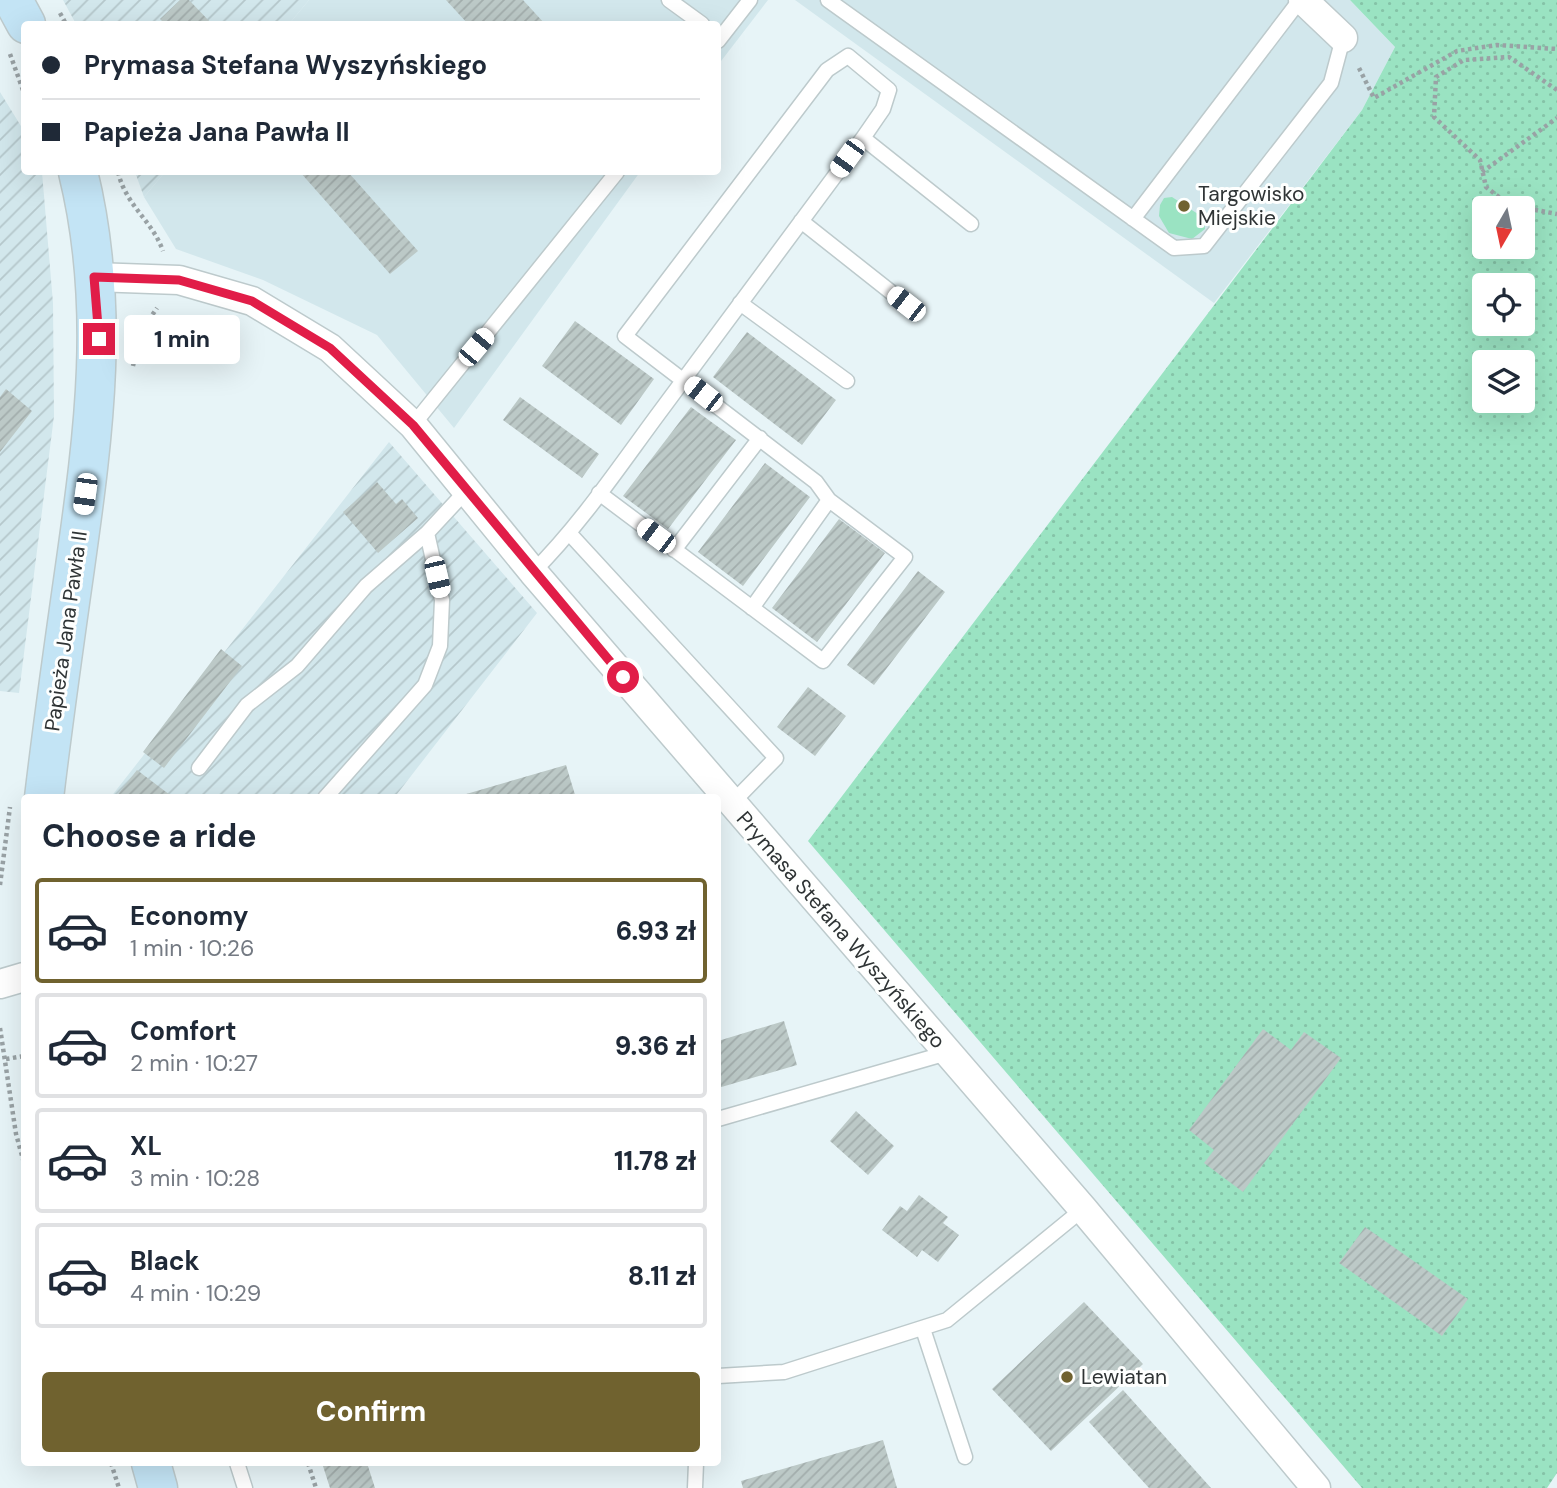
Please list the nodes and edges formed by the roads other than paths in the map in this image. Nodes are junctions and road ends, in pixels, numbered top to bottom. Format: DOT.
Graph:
graph roads {
  1 [pos="13,0"];
  2 [pos="669,0"];
  3 [pos="750,0"];
  4 [pos="828,0"];
  5 [pos="1301,0"];
  6 [pos="698,21"];
  7 [pos="721,34"];
  8 [pos="16,35"];
  9 [pos="1343,38"];
  10 [pos="863,138"];
  11 [pos="78,175"];
  12 [pos="615,175"];
  13 [pos="1133,219"];
  14 [pos="801,221"];
  15 [pos="971,224"];
  16 [pos="94,277"];
  17 [pos="740,303"];
  18 [pos="906,304"];
  19 [pos="684,380"];
  20 [pos="847,381"];
  21 [pos="413,425"];
  22 [pos="760,438"];
  23 [pos="466,491"];
  24 [pos="599,494"];
  25 [pos="829,500"];
  26 [pos="427,533"];
  27 [pos="569,534"];
  28 [pos="674,550"];
  29 [pos="533,572"];
  30 [pos="752,608"];
  31 [pos="199,768"];
  32 [pos="45,794"];
  33 [pos="329,794"];
  34 [pos="732,803"];
  35 [pos="21,978"];
  36 [pos="0,984"];
  37 [pos="947,1053"];
  38 [pos="721,1118"];
  39 [pos="1083,1209"];
  40 [pos="923,1329"];
  41 [pos="721,1376"];
  42 [pos="965,1457"];
  43 [pos="152,1466"];
  44 [pos="238,1466"];
  45 [pos="696,1466"];
  46 [pos="158,1488"];
  47 [pos="245,1488"];
  48 [pos="695,1488"];
  49 [pos="1316,1488"];
  1 -- 8 [label="street"];
  2 -- 6 [label="lane"];
  3 -- 7 [label="lane"];
  4 -- 13 [label="lane"];
  5 -- 9 [label="street"];
  5 -- 13 [label="lane"];
  9 -- 13 [label="lane"];
  10 -- 14 [label="lane"];
  10 -- 15 [label="lane"];
  10 -- 19 [label="lane"];
  11 -- 16 [label="street, Papieża Jana Pawła II"];
  12 -- 21 [label="lane"];
  14 -- 17 [label="lane"];
  14 -- 18 [label="lane"];
  16 -- 21 [label="street, Prymasa Stefana Wyszyńskiego"];
  16 -- 32 [label="street, Papieża Jana Pawła II"];
  17 -- 19 [label="lane"];
  17 -- 20 [label="lane"];
  19 -- 22 [label="lane"];
  19 -- 24 [label="lane"];
  21 -- 23 [label="street, Prymasa Stefana Wyszyńskiego"];
  22 -- 25 [label="lane"];
  22 -- 28 [label="lane"];
  23 -- 26 [label="lane"];
  23 -- 29 [label="street, Prymasa Stefana Wyszyńskiego"];
  24 -- 27 [label="lane"];
  24 -- 28 [label="lane"];
  25 -- 30 [label="lane"];
  25 -- 30 [label="lane"];
  26 -- 31 [label="lane"];
  26 -- 33 [label="lane"];
  27 -- 29 [label="lane"];
  27 -- 34 [label="lane"];
  28 -- 30 [label="lane"];
  29 -- 34 [label="street, Prymasa Stefana Wyszyńskiego"];
  34 -- 37 [label="street, Prymasa Stefana Wyszyńskiego"];
  35 -- 36 [label="street"];
  37 -- 38 [label="lane"];
  37 -- 39 [label="street, Prymasa Stefana Wyszyńskiego"];
  39 -- 40 [label="lane"];
  39 -- 49 [label="street, Prymasa Stefana Wyszyńskiego"];
  40 -- 41 [label="lane"];
  40 -- 42 [label="lane"];
  43 -- 46 [label="street"];
  44 -- 47 [label="lane"];
  45 -- 48 [label="lane"];
}
